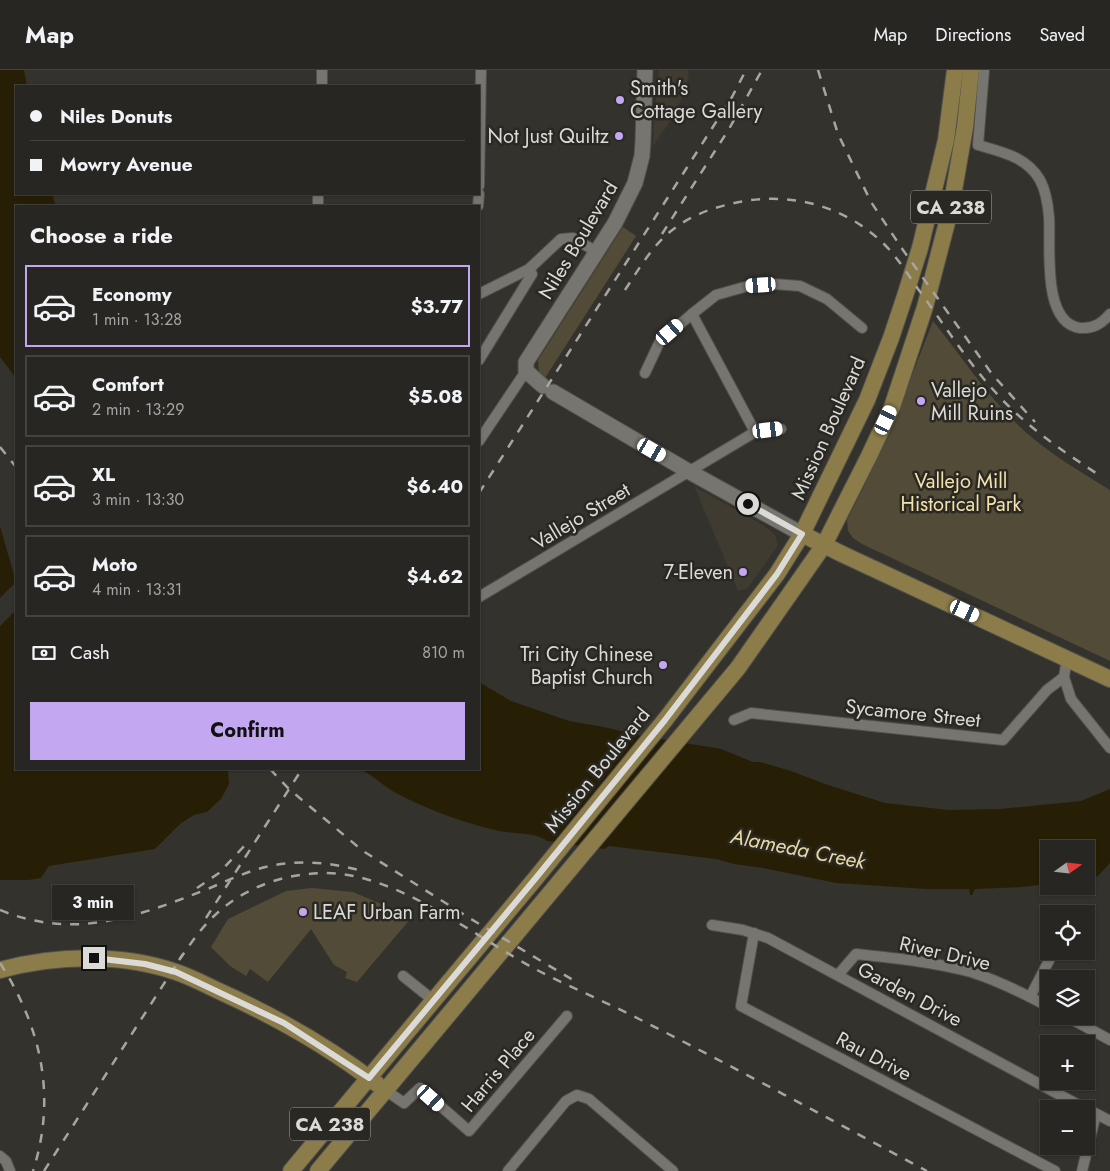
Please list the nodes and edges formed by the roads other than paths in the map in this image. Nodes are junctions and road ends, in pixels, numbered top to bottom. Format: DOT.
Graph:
graph roads {
  1 [pos="322,70"];
  2 [pos="481,70"];
  3 [pos="645,70"];
  4 [pos="955,70"];
  5 [pos="971,70"];
  6 [pos="984,70"];
  7 [pos="322,85"];
  8 [pos="480,128"];
  9 [pos="597,252"];
  10 [pos="529,269"];
  11 [pos="480,294"];
  12 [pos="692,314"];
  13 [pos="1110,314"];
  14 [pos="862,328"];
  15 [pos="480,356"];
  16 [pos="526,371"];
  17 [pos="645,373"];
  18 [pos="781,429"];
  19 [pos="755,432"];
  20 [pos="480,440"];
  21 [pos="688,471"];
  22 [pos="802,534"];
  23 [pos="824,545"];
  24 [pos="480,596"];
  25 [pos="1067,658"];
  26 [pos="1064,677"];
  27 [pos="1110,679"];
  28 [pos="734,720"];
  29 [pos="1110,748"];
  30 [pos="712,924"];
  31 [pos="754,933"];
  32 [pos="1049,960"];
  33 [pos="0,970"];
  34 [pos="0,975"];
  35 [pos="838,975"];
  36 [pos="403,976"];
  37 [pos="229,996"];
  38 [pos="1030,997"];
  39 [pos="433,1000"];
  40 [pos="1040,1002"];
  41 [pos="567,1016"];
  42 [pos="1082,1025"];
  43 [pos="1110,1040"];
  44 [pos="369,1078"];
  45 [pos="385,1090"];
  46 [pos="1069,1100"];
  47 [pos="1096,1114"];
  48 [pos="1110,1121"];
  49 [pos="0,1156"];
  50 [pos="10,1171"];
  51 [pos="292,1171"];
  52 [pos="318,1171"];
  53 [pos="508,1171"];
  54 [pos="673,1171"];
  55 [pos="1055,1171"];
  56 [pos="1082,1171"];
  1 -- 7 [label="street"];
  2 -- 8 [label="street"];
  3 -- 9 [label="main road, Niles Boulevard"];
  4 -- 22 [label="main road, Mission Boulevard / CA 238"];
  5 -- 23 [label="main road, Mission Boulevard / CA 238"];
  6 -- 13 [label="street"];
  9 -- 10 [label="street"];
  9 -- 16 [label="main road, Niles Boulevard"];
  10 -- 11 [label="street"];
  10 -- 15 [label="street"];
  12 -- 14 [label="street"];
  12 -- 17 [label="street"];
  12 -- 19 [label="street"];
  16 -- 20 [label="street"];
  16 -- 21 [label="main road"];
  18 -- 19 [label="street, Vallejo Street"];
  19 -- 21 [label="street, Vallejo Street"];
  21 -- 22 [label="main road"];
  21 -- 24 [label="street, Vallejo Street"];
  22 -- 23 [label="main road"];
  22 -- 39 [label="main road, Mission Boulevard"];
  23 -- 25 [label="main road"];
  23 -- 45 [label="main road, Mission Boulevard"];
  25 -- 26 [label="street"];
  25 -- 27 [label="main road"];
  26 -- 28 [label="street, Sycamore Street"];
  26 -- 29 [label="street"];
  30 -- 31 [label="street, Garden Drive"];
  31 -- 35 [label="street, Garden Drive"];
  31 -- 55 [label="street, Rau Drive"];
  32 -- 38 [label="street"];
  33 -- 37 [label="main road"];
  34 -- 37 [label="main road"];
  35 -- 38 [label="street, River Drive"];
  35 -- 46 [label="street, Garden Drive"];
  36 -- 39 [label="street"];
  37 -- 44 [label="main road"];
  38 -- 40 [label="street, River Drive"];
  39 -- 44 [label="main road, Mission Boulevard"];
  41 -- 45 [label="street, Harris Place"];
  42 -- 43 [label="street"];
  44 -- 45 [label="main road"];
  44 -- 51 [label="main road, Mission Boulevard / CA 238"];
  45 -- 52 [label="main road, Mission Boulevard / CA 238"];
  47 -- 48 [label="street, Garden Drive"];
  47 -- 56 [label="street"];
  49 -- 50 [label="street"];
  53 -- 54 [label="street"];
}
